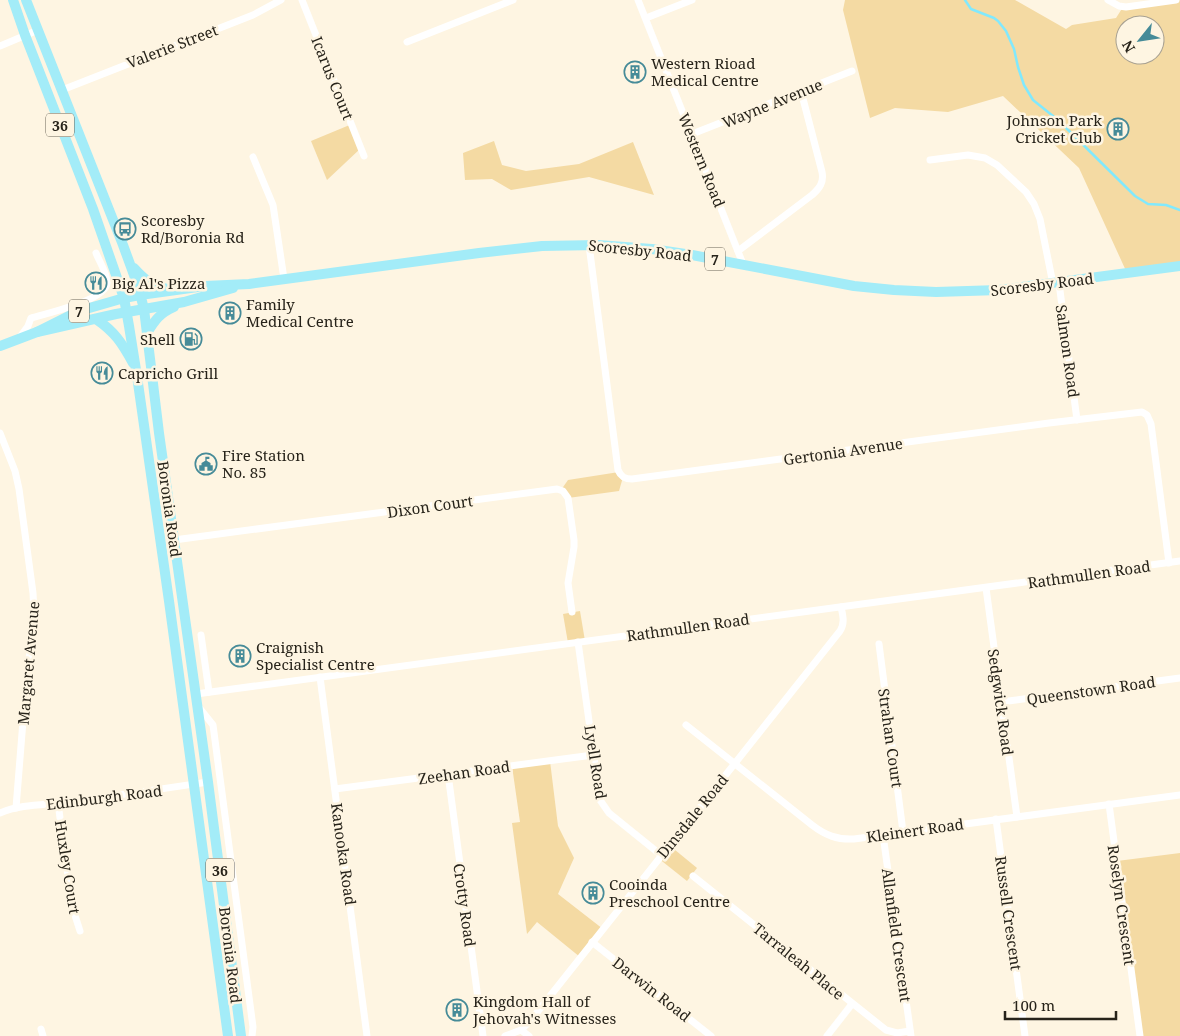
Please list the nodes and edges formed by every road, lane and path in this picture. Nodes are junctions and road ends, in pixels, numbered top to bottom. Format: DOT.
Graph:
graph roads {
  1 [pos="13,0"];
  2 [pos="26,0"];
  3 [pos="281,0"];
  4 [pos="302,0"];
  5 [pos="513,0"];
  6 [pos="638,0"];
  7 [pos="692,0"];
  8 [pos="1108,0"];
  9 [pos="1176,0"];
  10 [pos="646,18"];
  11 [pos="38,30"];
  12 [pos="25,36"];
  13 [pos="407,42"];
  14 [pos="0,46"];
  15 [pos="852,71"];
  16 [pos="62,90"];
  17 [pos="802,91"];
  18 [pos="692,134"];
  19 [pos="364,156"];
  20 [pos="253,157"];
  21 [pos="930,160"];
  22 [pos="588,245"];
  23 [pos="738,251"];
  24 [pos="96,253"];
  25 [pos="130,264"];
  26 [pos="742,264"];
  27 [pos="1180,266"];
  28 [pos="284,279"];
  29 [pos="1056,283"];
  30 [pos="249,284"];
  31 [pos="173,290"];
  32 [pos="140,295"];
  33 [pos="124,298"];
  34 [pos="184,302"];
  35 [pos="144,309"];
  36 [pos="127,312"];
  37 [pos="96,319"];
  38 [pos="37,332"];
  39 [pos="147,332"];
  40 [pos="19,338"];
  41 [pos="0,346"];
  42 [pos="136,368"];
  43 [pos="1077,420"];
  44 [pos="0,432"];
  45 [pos="174,540"];
  46 [pos="1180,562"];
  47 [pos="1169,563"];
  48 [pos="986,588"];
  49 [pos="842,607"];
  50 [pos="572,612"];
  51 [pos="201,635"];
  52 [pos="578,642"];
  53 [pos="879,644"];
  54 [pos="320,677"];
  55 [pos="1180,678"];
  56 [pos="209,692"];
  57 [pos="182,696"];
  58 [pos="196,699"];
  59 [pos="1002,702"];
  60 [pos="686,724"];
  61 [pos="593,755"];
  62 [pos="734,764"];
  63 [pos="448,774"];
  64 [pos="208,782"];
  65 [pos="194,785"];
  66 [pos="335,789"];
  67 [pos="1180,795"];
  68 [pos="58,803"];
  69 [pos="1109,804"];
  70 [pos="16,808"];
  71 [pos="0,813"];
  72 [pos="1016,816"];
  73 [pos="996,819"];
  74 [pos="904,832"];
  75 [pos="883,834"];
  76 [pos="661,855"];
  77 [pos="693,876"];
  78 [pos="80,931"];
  79 [pos="592,942"];
  80 [pos="852,1004"];
  81 [pos="521,1030"];
  82 [pos="910,1034"];
  83 [pos="368,1035"];
  84 [pos="228,1036"];
  85 [pos="242,1036"];
  86 [pos="252,1036"];
  87 [pos="483,1036"];
  88 [pos="505,1036"];
  89 [pos="529,1036"];
  90 [pos="711,1036"];
  91 [pos="827,1036"];
  92 [pos="1025,1036"];
  93 [pos="1140,1036"];
  1 -- 12 [label="main road, Boronia Road / 36"];
  2 -- 11 [label="main road, Boronia Road / 36"];
  3 -- 16 [label="street, Valerie Street"];
  4 -- 19 [label="street, Icarus Court"];
  5 -- 13 [label="street"];
  6 -- 10 [label="street, Western Road"];
  7 -- 10 [label="street"];
  8 -- 9 [label="street"];
  10 -- 18 [label="street, Western Road"];
  11 -- 12 [label="street"];
  11 -- 16 [label="main road, Boronia Road / 36"];
  12 -- 14 [label="street"];
  12 -- 33 [label="main road, Boronia Road / 36"];
  15 -- 17 [label="street, Wayne Avenue"];
  16 -- 25 [label="main road, Boronia Road / 36"];
  17 -- 18 [label="street, Wayne Avenue"];
  17 -- 23 [label="street"];
  18 -- 23 [label="street, Western Road"];
  20 -- 28 [label="street"];
  21 -- 29 [label="street, Salmon Road"];
  22 -- 26 [label="main road, Scoresby Road / 7"];
  22 -- 28 [label="main road, Scoresby Road / 7"];
  22 -- 43 [label="street, Gertonia Avenue"];
  23 -- 26 [label="street, Western Road"];
  24 -- 40 [label="street"];
  25 -- 31 [label="main road"];
  25 -- 32 [label="main road, Boronia Road / 36"];
  26 -- 29 [label="main road, Scoresby Road / 7"];
  27 -- 29 [label="main road, Scoresby Road / 7"];
  28 -- 30 [label="main road, Scoresby Road / 7"];
  29 -- 43 [label="street, Salmon Road"];
  30 -- 31 [label="main road, Scoresby Road / 7"];
  30 -- 34 [label="main road, Scoresby Road / 7"];
  31 -- 32 [label="main road, Scoresby Road / 7"];
  32 -- 33 [label="main road, Scoresby Road / 7"];
  32 -- 35 [label="main road, Boronia Road / 36"];
  33 -- 36 [label="main road, Boronia Road / 36"];
  33 -- 38 [label="main road, Scoresby Road / 7"];
  34 -- 35 [label="main road, Scoresby Road / 7"];
  34 -- 39 [label="main road"];
  35 -- 36 [label="main road, Scoresby Road / 7"];
  35 -- 39 [label="main road, Boronia Road / 36"];
  36 -- 37 [label="main road, Scoresby Road / 7"];
  36 -- 42 [label="main road, Boronia Road / 36"];
  37 -- 38 [label="main road, Scoresby Road / 7"];
  37 -- 42 [label="main road"];
  38 -- 40 [label="main road, Scoresby Road / 7"];
  39 -- 45 [label="main road, Boronia Road / 36"];
  40 -- 41 [label="main road, Scoresby Road / 7"];
  42 -- 57 [label="main road, Boronia Road / 36"];
  43 -- 47 [label="street, Gertonia Avenue"];
  44 -- 70 [label="street, Margaret Avenue"];
  45 -- 50 [label="street, Dixon Court"];
  45 -- 58 [label="main road, Boronia Road / 36"];
  46 -- 47 [label="street, Rathmullen Road"];
  47 -- 48 [label="street, Rathmullen Road"];
  48 -- 49 [label="street, Rathmullen Road"];
  48 -- 59 [label="street, Sedgwick Road"];
  49 -- 52 [label="street, Rathmullen Road"];
  49 -- 62 [label="street, Dinsdale Road"];
  51 -- 56 [label="street"];
  52 -- 54 [label="street, Rathmullen Road"];
  52 -- 61 [label="street, Lyell Road"];
  53 -- 74 [label="street, Strahan Court"];
  54 -- 56 [label="street, Rathmullen Road"];
  54 -- 66 [label="street, Kanooka Road"];
  55 -- 59 [label="street, Queenstown Road"];
  56 -- 58 [label="street, Rathmullen Road"];
  57 -- 58 [label="main road"];
  57 -- 65 [label="main road, Boronia Road / 36"];
  58 -- 64 [label="main road, Boronia Road / 36"];
  58 -- 86 [label="street"];
  59 -- 72 [label="street, Sedgwick Road"];
  60 -- 62 [label="street, Kleinert Road"];
  61 -- 63 [label="street, Zeehan Road"];
  61 -- 76 [label="street, Lyell Road"];
  62 -- 75 [label="street, Kleinert Road"];
  62 -- 76 [label="street, Dinsdale Road"];
  63 -- 66 [label="street, Zeehan Road"];
  63 -- 87 [label="street, Crotty Road"];
  64 -- 65 [label="street, Edinburgh Road"];
  64 -- 85 [label="main road, Boronia Road / 36"];
  65 -- 68 [label="street, Edinburgh Road"];
  65 -- 84 [label="main road, Boronia Road / 36"];
  66 -- 83 [label="street, Kanooka Road"];
  67 -- 69 [label="street, Kleinert Road"];
  68 -- 70 [label="street, Edinburgh Road"];
  68 -- 78 [label="street, Huxley Court"];
  69 -- 72 [label="street, Kleinert Road"];
  69 -- 93 [label="street, Roselyn Crescent"];
  70 -- 71 [label="street, Edinburgh Road"];
  72 -- 73 [label="street, Kleinert Road"];
  73 -- 74 [label="street, Kleinert Road"];
  73 -- 92 [label="street, Russell Crescent"];
  74 -- 75 [label="street, Kleinert Road"];
  75 -- 82 [label="street, Allanfield Crescent"];
  76 -- 79 [label="street, Dinsdale Road"];
  77 -- 80 [label="street, Tarraleah Place"];
  79 -- 81 [label="street, Dinsdale Road"];
  79 -- 90 [label="street, Darwin Road"];
  80 -- 82 [label="street, Tarraleah Place"];
  80 -- 91 [label="street"];
  81 -- 88 [label="street, Dinsdale Road"];
  81 -- 89 [label="street"];
}
